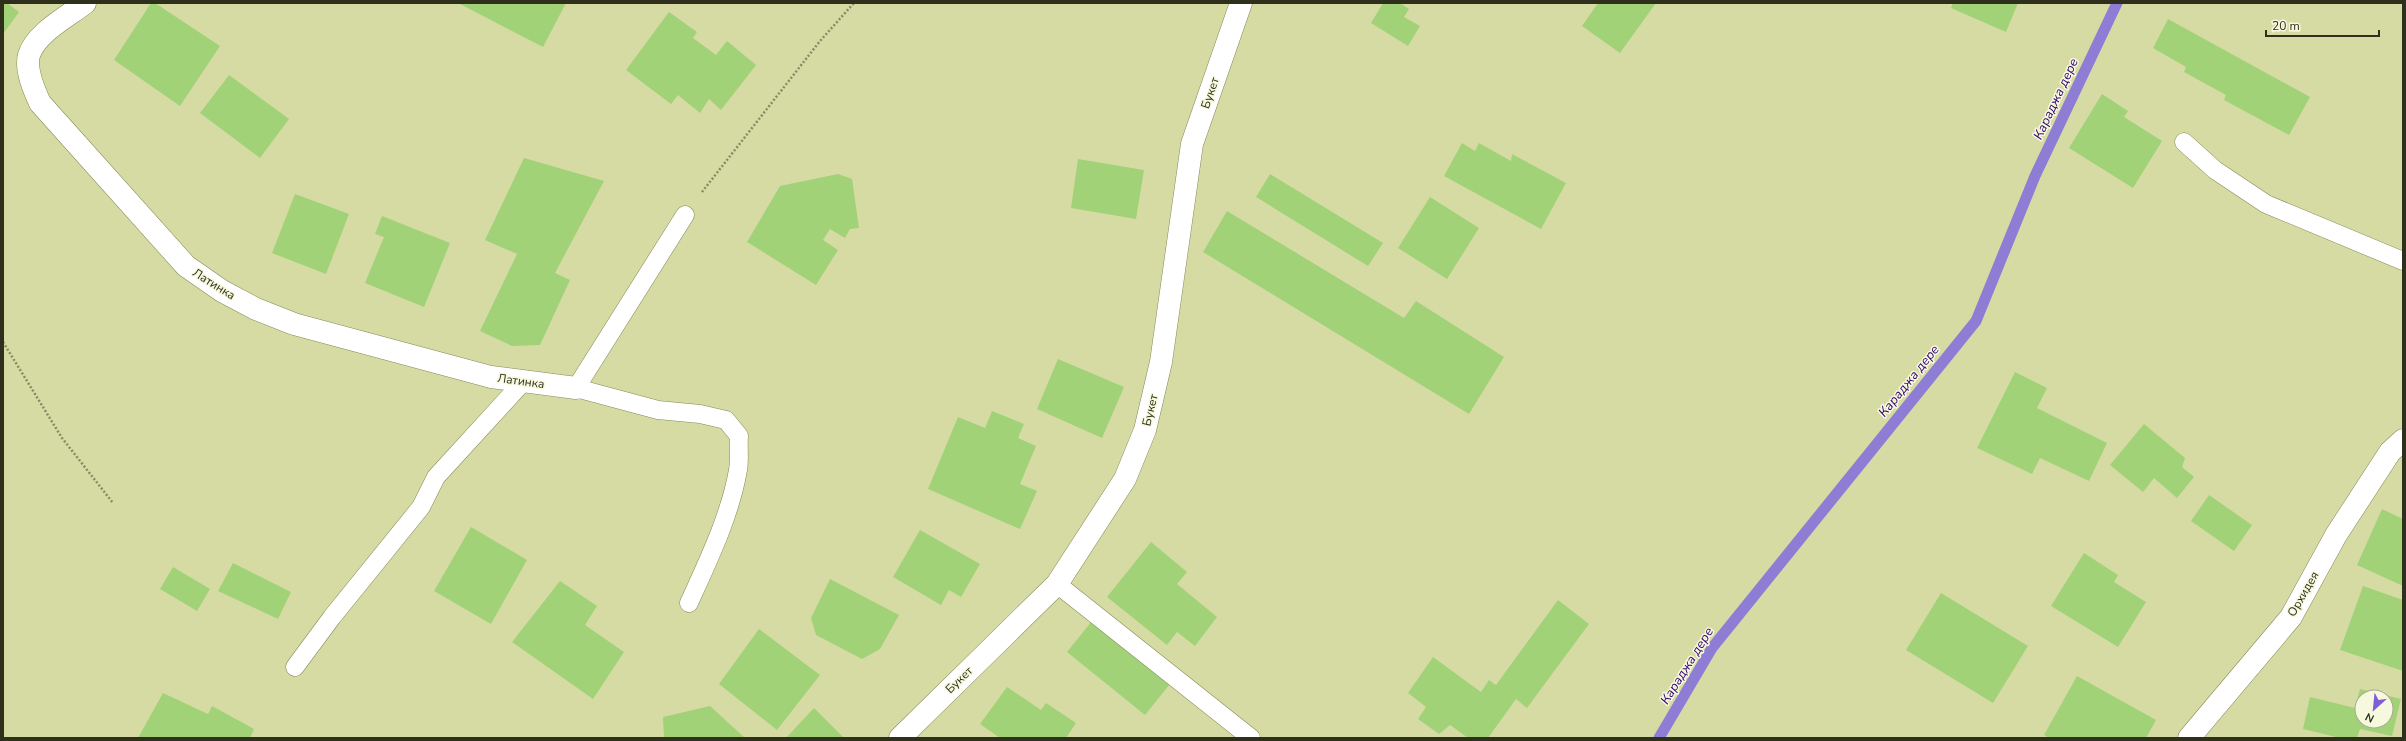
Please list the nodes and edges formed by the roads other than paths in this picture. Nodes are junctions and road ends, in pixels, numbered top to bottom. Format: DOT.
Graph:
graph roads {
  1 [pos="85,3"];
  2 [pos="1241,3"];
  3 [pos="2184,142"];
  4 [pos="685,215"];
  5 [pos="2403,261"];
  6 [pos="524,382"];
  7 [pos="576,388"];
  8 [pos="2403,440"];
  9 [pos="1057,584"];
  10 [pos="689,603"];
  11 [pos="295,667"];
  12 [pos="900,738"];
  13 [pos="1251,738"];
  14 [pos="2189,738"];
  1 -- 6 [label="street, Латинка"];
  2 -- 9 [label="street, Букет"];
  3 -- 5 [label="lane"];
  4 -- 7 [label="lane"];
  6 -- 7 [label="street, Латинка"];
  6 -- 11 [label="lane"];
  7 -- 10 [label="lane"];
  8 -- 14 [label="street, Орхидея"];
  9 -- 12 [label="street, Букет"];
  9 -- 13 [label="lane"];
}
